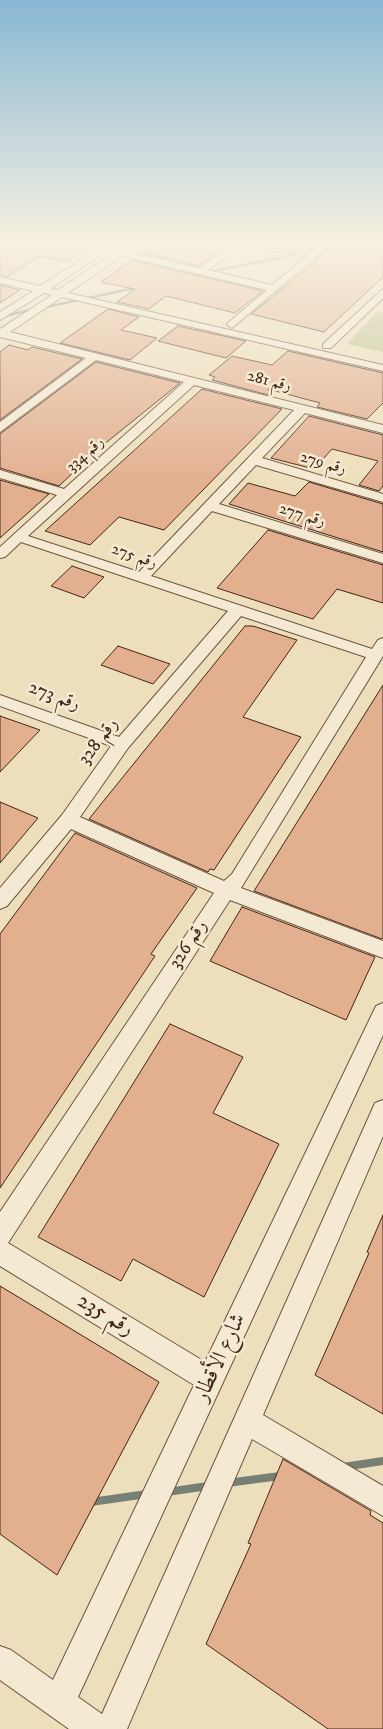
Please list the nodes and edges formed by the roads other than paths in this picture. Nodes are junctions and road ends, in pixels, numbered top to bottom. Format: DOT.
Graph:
graph roads {
  1 [pos="13,325"];
  2 [pos="204,325"];
  3 [pos="232,325"];
  4 [pos="350,325"];
  5 [pos="0,333"];
  6 [pos="328,346"];
  7 [pos="95,356"];
  8 [pos="383,359"];
  9 [pos="383,368"];
  10 [pos="193,380"];
  11 [pos="303,408"];
  12 [pos="383,413"];
  13 [pos="378,427"];
  14 [pos="0,428"];
  15 [pos="254,460"];
  16 [pos="0,474"];
  17 [pos="66,494"];
  18 [pos="383,498"];
  19 [pos="211,506"];
  20 [pos="19,537"];
  21 [pos="0,554"];
  22 [pos="383,559"];
  23 [pos="141,578"];
  24 [pos="237,611"];
  25 [pos="379,649"];
  26 [pos="0,700"];
  27 [pos="122,744"];
  28 [pos="68,820"];
  29 [pos="226,890"];
  30 [pos="0,901"];
  31 [pos="383,950"];
  32 [pos="383,1012"];
  33 [pos="383,1110"];
  34 [pos="0,1234"];
  35 [pos="0,1252"];
  36 [pos="211,1380"];
  37 [pos="247,1421"];
  38 [pos="383,1502"];
  39 [pos="0,1661"];
  40 [pos="58,1704"];
  41 [pos="96,1729"];
  42 [pos="111,1729"];
  1 -- 5 [label="street"];
  2 -- 9 [label="street"];
  3 -- 6 [label="street"];
  4 -- 6 [label="street"];
  5 -- 7 [label="street, رقم 281"];
  6 -- 8 [label="street"];
  7 -- 10 [label="street, رقم 281"];
  7 -- 14 [label="street"];
  10 -- 11 [label="street, رقم 281"];
  10 -- 17 [label="street, رقم 334"];
  11 -- 13 [label="street, رقم 281"];
  11 -- 15 [label="street"];
  12 -- 13 [label="street"];
  15 -- 18 [label="street, رقم 279"];
  15 -- 19 [label="street"];
  16 -- 17 [label="street"];
  17 -- 20 [label="street, رقم 334"];
  19 -- 22 [label="street, رقم 277"];
  19 -- 23 [label="street"];
  20 -- 21 [label="street, رقم 334"];
  20 -- 23 [label="street, رقم 275"];
  23 -- 24 [label="street, رقم 275"];
  24 -- 25 [label="street, رقم 275"];
  24 -- 27 [label="street, رقم 328"];
  25 -- 29 [label="street, رقم 326"];
  26 -- 27 [label="street, رقم 273"];
  27 -- 28 [label="street, رقم 328"];
  28 -- 29 [label="street"];
  28 -- 30 [label="street, رقم 328"];
  29 -- 31 [label="street"];
  29 -- 34 [label="street, رقم 326"];
  32 -- 36 [label="street, شارع الأقطار"];
  33 -- 37 [label="street"];
  35 -- 36 [label="street, رقم 235"];
  36 -- 40 [label="street, شارع الأقطار"];
  37 -- 38 [label="street"];
  37 -- 42 [label="street"];
  39 -- 40 [label="street"];
  40 -- 41 [label="street"];
}
